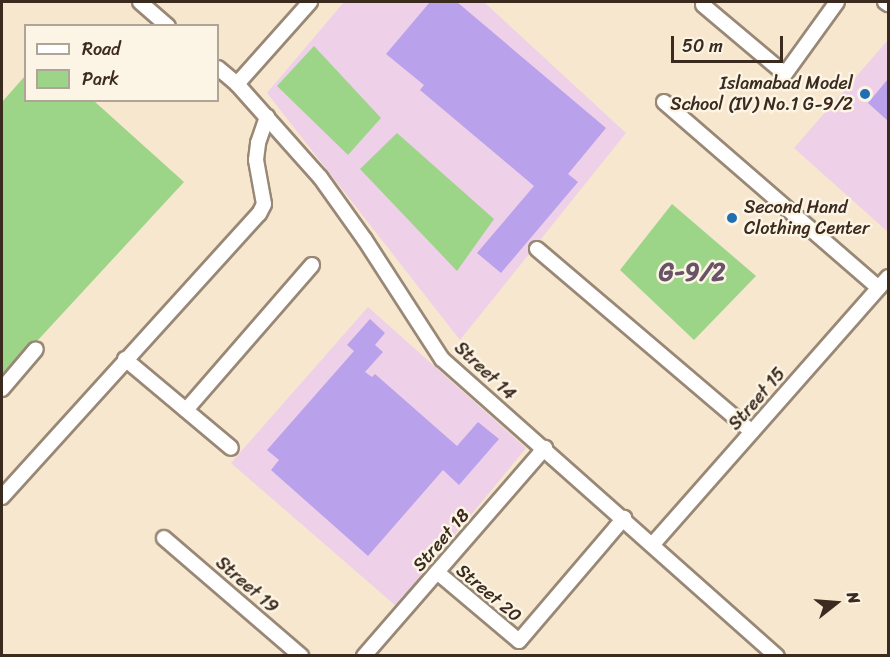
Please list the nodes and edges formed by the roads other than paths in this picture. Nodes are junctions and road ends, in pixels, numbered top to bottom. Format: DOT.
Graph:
graph roads {
  1 [pos="140,2"];
  2 [pos="310,2"];
  3 [pos="837,2"];
  4 [pos="703,5"];
  5 [pos="166,24"];
  6 [pos="219,69"];
  7 [pos="237,84"];
  8 [pos="664,102"];
  9 [pos="267,117"];
  10 [pos="537,249"];
  11 [pos="312,265"];
  12 [pos="888,277"];
  13 [pos="879,288"];
  14 [pos="36,349"];
  15 [pos="125,359"];
  16 [pos="2,389"];
  17 [pos="186,410"];
  18 [pos="752,432"];
  19 [pos="231,448"];
  20 [pos="545,448"];
  21 [pos="2,497"];
  22 [pos="624,518"];
  23 [pos="167,540"];
  24 [pos="653,544"];
  25 [pos="437,572"];
  26 [pos="301,656"];
  27 [pos="364,656"];
  28 [pos="777,656"];
  1 -- 5 [label="street"];
  2 -- 7 [label="street"];
  3 -- 4 [label="street"];
  6 -- 7 [label="street, Street 14"];
  7 -- 9 [label="street, Street 14"];
  8 -- 13 [label="street"];
  9 -- 15 [label="street"];
  9 -- 20 [label="street, Street 14"];
  10 -- 18 [label="street"];
  11 -- 17 [label="street"];
  12 -- 13 [label="street, Street 15"];
  13 -- 18 [label="street, Street 15"];
  14 -- 16 [label="street"];
  15 -- 17 [label="street"];
  15 -- 21 [label="street"];
  17 -- 19 [label="street"];
  18 -- 24 [label="street, Street 15"];
  20 -- 22 [label="street, Street 14"];
  20 -- 25 [label="street, Street 18"];
  22 -- 24 [label="street, Street 14"];
  22 -- 25 [label="street, Street 20"];
  23 -- 26 [label="street, Street 19"];
  24 -- 28 [label="street, Street 14"];
  25 -- 27 [label="street, Street 18"];
}
